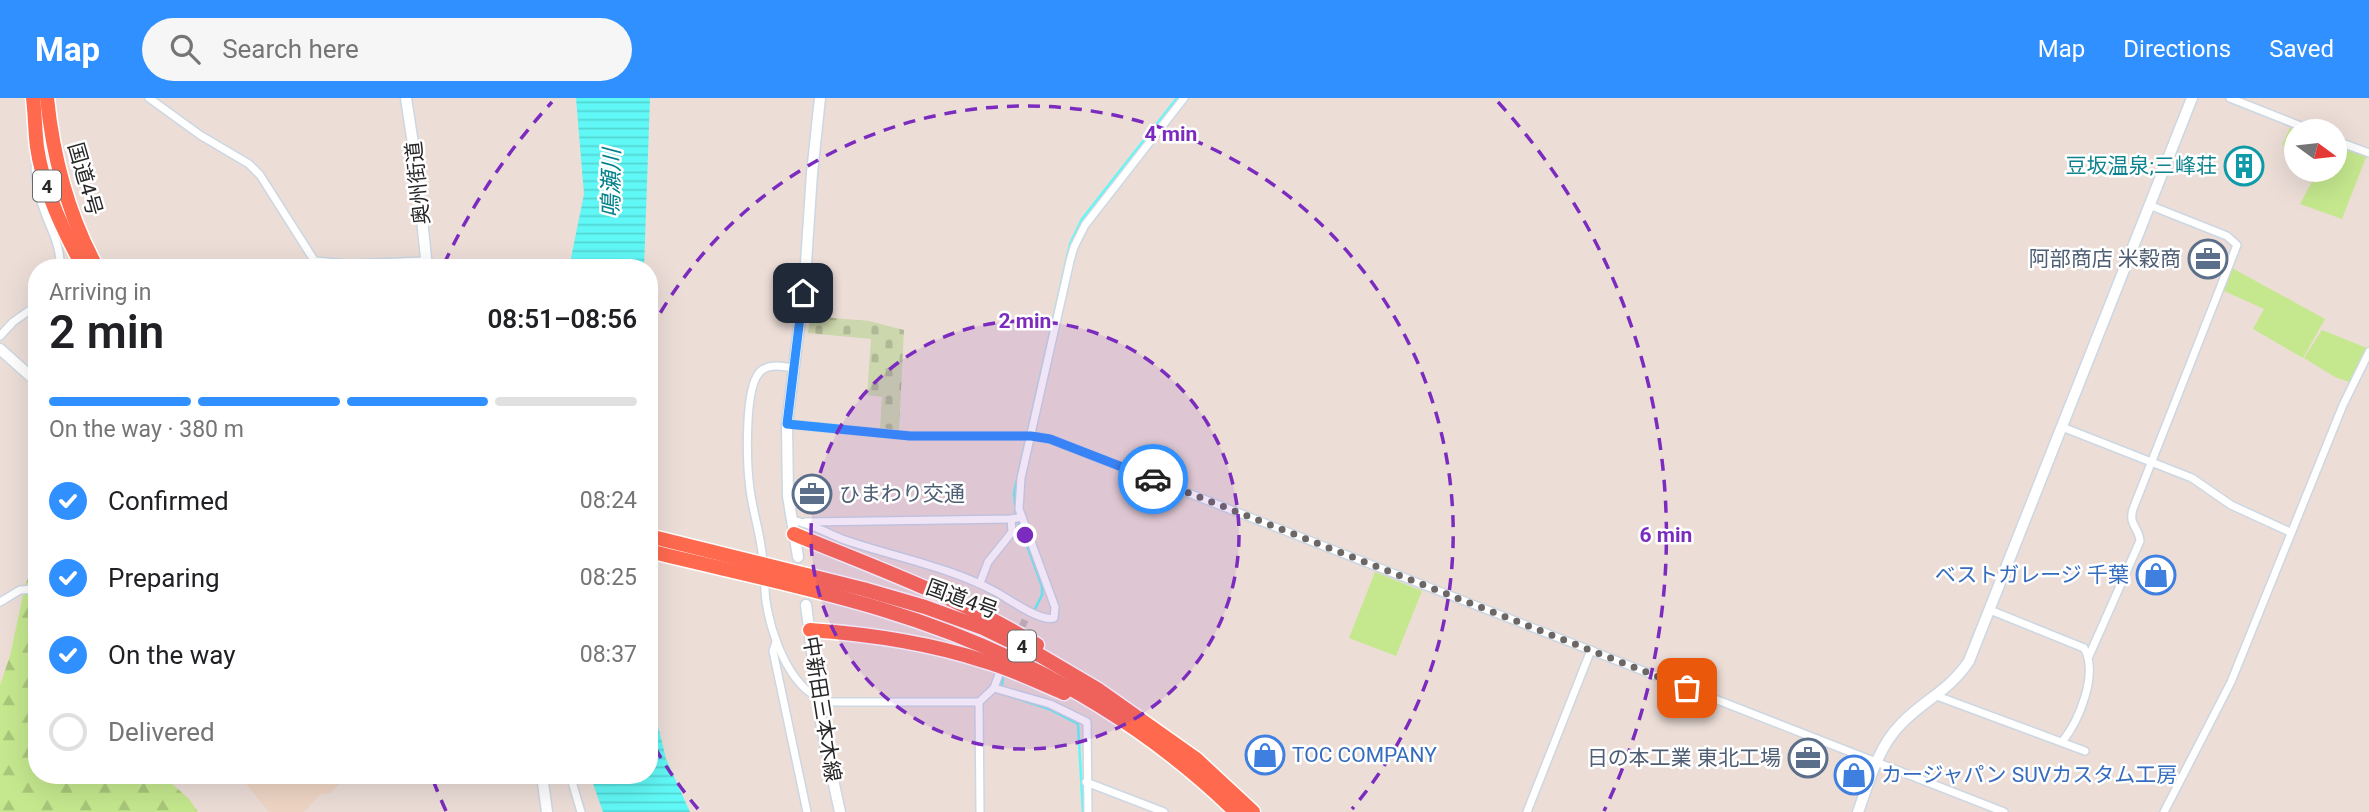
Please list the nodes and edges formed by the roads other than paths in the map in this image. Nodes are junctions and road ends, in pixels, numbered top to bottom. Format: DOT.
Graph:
graph roads {
  1 [pos="33,98"];
  2 [pos="47,98"];
  3 [pos="149,98"];
  4 [pos="406,98"];
  5 [pos="820,98"];
  6 [pos="1184,98"];
  7 [pos="2192,98"];
  8 [pos="2230,98"];
  9 [pos="2284,119"];
  10 [pos="2347,145"];
  11 [pos="37,148"];
  12 [pos="2369,153"];
  13 [pos="2149,205"];
  14 [pos="60,259"];
  15 [pos="80,259"];
  16 [pos="92,259"];
  17 [pos="313,259"];
  18 [pos="426,259"];
  19 [pos="28,312"];
  20 [pos="28,314"];
  21 [pos="24,315"];
  22 [pos="0,336"];
  23 [pos="0,349"];
  24 [pos="2369,352"];
  25 [pos="793,368"];
  26 [pos="28,374"];
  27 [pos="787,424"];
  28 [pos="2062,427"];
  29 [pos="1027,437"];
  30 [pos="2150,462"];
  31 [pos="1016,518"];
  32 [pos="805,522"];
  33 [pos="792,527"];
  34 [pos="2290,532"];
  35 [pos="658,538"];
  36 [pos="658,553"];
  37 [pos="798,557"];
  38 [pos="757,562"];
  39 [pos="760,579"];
  40 [pos="980,583"];
  41 [pos="28,590"];
  42 [pos="0,602"];
  43 [pos="806,605"];
  44 [pos="1990,610"];
  45 [pos="1030,612"];
  46 [pos="1025,620"];
  47 [pos="810,629"];
  48 [pos="776,642"];
  49 [pos="1591,650"];
  50 [pos="2089,656"];
  51 [pos="999,674"];
  52 [pos="994,688"];
  53 [pos="1937,696"];
  54 [pos="818,699"];
  55 [pos="979,702"];
  56 [pos="1104,709"];
  57 [pos="1150,725"];
  58 [pos="2062,742"];
  59 [pos="2085,751"];
  60 [pos="1877,762"];
  61 [pos="1086,782"];
  62 [pos="543,784"];
  63 [pos="573,784"];
  64 [pos="547,812"];
  65 [pos="581,812"];
  66 [pos="807,812"];
  67 [pos="839,812"];
  68 [pos="980,812"];
  69 [pos="1088,812"];
  70 [pos="1164,812"];
  71 [pos="1236,812"];
  72 [pos="1253,812"];
  73 [pos="1527,812"];
  74 [pos="1858,812"];
  75 [pos="2004,812"];
  76 [pos="2164,812"];
  1 -- 11 [label="highway, 国道4号 / 4"];
  2 -- 16 [label="highway, 国道4号 / 4"];
  3 -- 17 [label="street"];
  4 -- 18 [label="street, 奥州街道"];
  5 -- 25 [label="street"];
  6 -- 29 [label="street"];
  7 -- 13 [label="street"];
  8 -- 9 [label="street"];
  10 -- 12 [label="street"];
  11 -- 14 [label="street"];
  11 -- 15 [label="highway, 国道4号 / 4"];
  13 -- 28 [label="street"];
  13 -- 30 [label="street"];
  19 -- 21 [label="street"];
  20 -- 21 [label="street"];
  21 -- 22 [label="street"];
  23 -- 26 [label="street"];
  24 -- 34 [label="street"];
  25 -- 27 [label="street"];
  25 -- 38 [label="street"];
  27 -- 29 [label="street"];
  27 -- 33 [label="street"];
  28 -- 30 [label="street"];
  28 -- 44 [label="street"];
  29 -- 31 [label="street"];
  29 -- 49 [label="street"];
  30 -- 34 [label="street"];
  30 -- 50 [label="street"];
  31 -- 32 [label="street"];
  31 -- 40 [label="street"];
  31 -- 45 [label="street"];
  32 -- 33 [label="street"];
  32 -- 40 [label="street"];
  33 -- 37 [label="street"];
  33 -- 57 [label="highway"];
  34 -- 76 [label="street"];
  35 -- 38 [label="highway, 国道4号 / 4"];
  36 -- 39 [label="highway, 国道4号 / 4"];
  38 -- 57 [label="highway, 国道4号 / 4"];
  39 -- 48 [label="street"];
  39 -- 56 [label="highway, 国道4号 / 4"];
  40 -- 45 [label="street"];
  41 -- 42 [label="street"];
  43 -- 47 [label="street, 中新田三本木線"];
  44 -- 50 [label="street"];
  44 -- 53 [label="street"];
  45 -- 46 [label="street"];
  47 -- 54 [label="street, 中新田三本木線"];
  47 -- 56 [label="highway"];
  48 -- 54 [label="street"];
  48 -- 66 [label="street"];
  49 -- 60 [label="street"];
  49 -- 73 [label="street"];
  50 -- 58 [label="street"];
  51 -- 52 [label="street"];
  52 -- 55 [label="street"];
  52 -- 61 [label="street"];
  53 -- 58 [label="street"];
  53 -- 60 [label="street"];
  54 -- 55 [label="street"];
  54 -- 67 [label="street, 中新田三本木線"];
  55 -- 68 [label="street"];
  56 -- 71 [label="highway, 国道4号 / 4"];
  57 -- 72 [label="highway, 国道4号 / 4"];
  58 -- 59 [label="street"];
  60 -- 74 [label="street"];
  60 -- 75 [label="street"];
  61 -- 69 [label="street"];
  61 -- 70 [label="street"];
  62 -- 64 [label="street"];
  63 -- 65 [label="street"];
}
